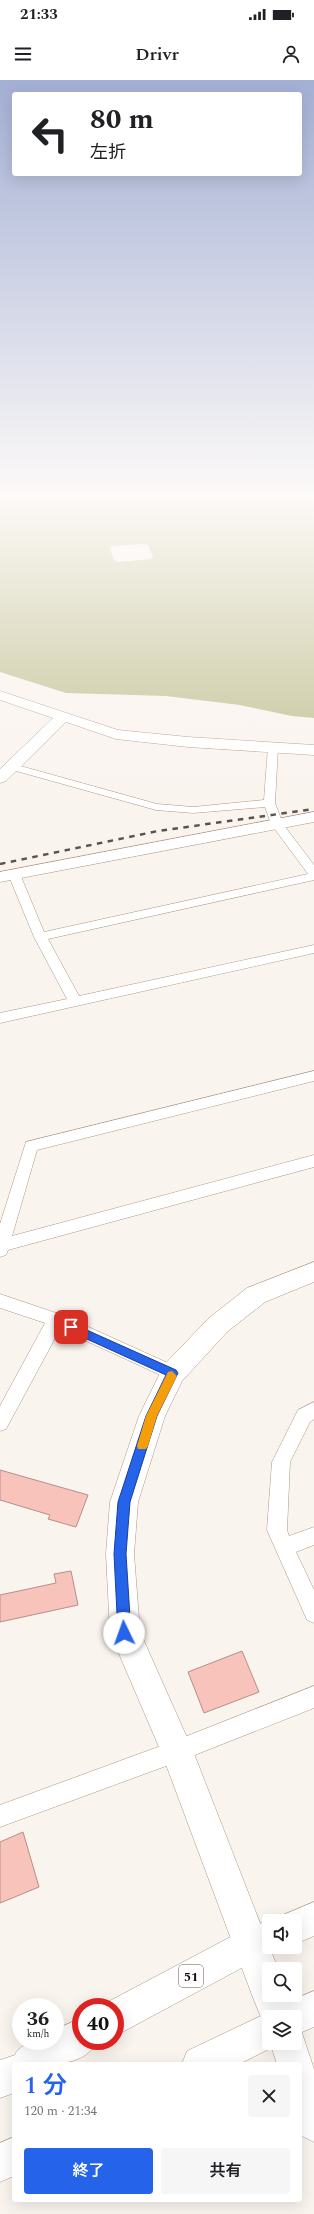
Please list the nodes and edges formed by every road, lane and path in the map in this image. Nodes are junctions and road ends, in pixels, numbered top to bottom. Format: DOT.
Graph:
graph roads {
  1 [pos="0,695"];
  2 [pos="62,717"];
  3 [pos="273,747"];
  4 [pos="314,750"];
  5 [pos="13,767"];
  6 [pos="0,778"];
  7 [pos="269,804"];
  8 [pos="314,817"];
  9 [pos="277,824"];
  10 [pos="314,874"];
  11 [pos="7,876"];
  12 [pos="40,937"];
  13 [pos="314,949"];
  14 [pos="75,1001"];
  15 [pos="0,1018"];
  16 [pos="314,1076"];
  17 [pos="314,1162"];
  18 [pos="1,1248"];
  19 [pos="314,1273"];
  20 [pos="0,1301"];
  21 [pos="56,1320"];
  22 [pos="173,1373"];
  23 [pos="314,1410"];
  24 [pos="3,1412"];
  25 [pos="314,1536"];
  26 [pos="284,1547"];
  27 [pos="314,1613"];
  28 [pos="314,1697"];
  29 [pos="177,1751"];
  30 [pos="0,1816"];
  31 [pos="314,1919"];
  32 [pos="302,1924"];
  33 [pos="259,1941"];
  34 [pos="263,1962"];
  35 [pos="314,2009"];
  36 [pos="124,2013"];
  37 [pos="302,2014"];
  38 [pos="262,2033"];
  39 [pos="72,2041"];
  40 [pos="290,2050"];
  41 [pos="34,2062"];
  42 [pos="204,2062"];
  43 [pos="294,2062"];
  44 [pos="12,2074"];
  45 [pos="0,2080"];
  46 [pos="302,2086"];
  47 [pos="314,2123"];
  48 [pos="12,2157"];
  49 [pos="0,2163"];
  1 -- 2 [label="main road"];
  2 -- 3 [label="main road"];
  2 -- 5 [label="main road"];
  3 -- 4 [label="main road"];
  3 -- 7 [label="street"];
  5 -- 6 [label="main road"];
  5 -- 7 [label="street"];
  7 -- 9 [label="street"];
  8 -- 9 [label="main road"];
  9 -- 10 [label="street"];
  9 -- 11 [label="main road"];
  10 -- 12 [label="street"];
  11 -- 12 [label="street"];
  12 -- 14 [label="street"];
  13 -- 14 [label="street"];
  14 -- 15 [label="street"];
  16 -- 18 [label="street"];
  17 -- 18 [label="street"];
  19 -- 22 [label="main road"];
  20 -- 21 [label="street"];
  21 -- 22 [label="street"];
  21 -- 24 [label="street"];
  22 -- 29 [label="main road"];
  23 -- 26 [label="street"];
  25 -- 26 [label="street"];
  26 -- 27 [label="street"];
  28 -- 29 [label="street"];
  29 -- 30 [label="street"];
  29 -- 33 [label="main road"];
  31 -- 32 [label="main road"];
  33 -- 34 [label="main road"];
  33 -- 36 [label="main road, 51"];
  35 -- 37 [label="main road"];
  38 -- 42 [label="main road"];
  39 -- 41 [label="main road"];
  40 -- 43 [label="main road"];
  44 -- 45 [label="main road"];
  46 -- 47 [label="main road"];
  48 -- 49 [label="main road"];
}
